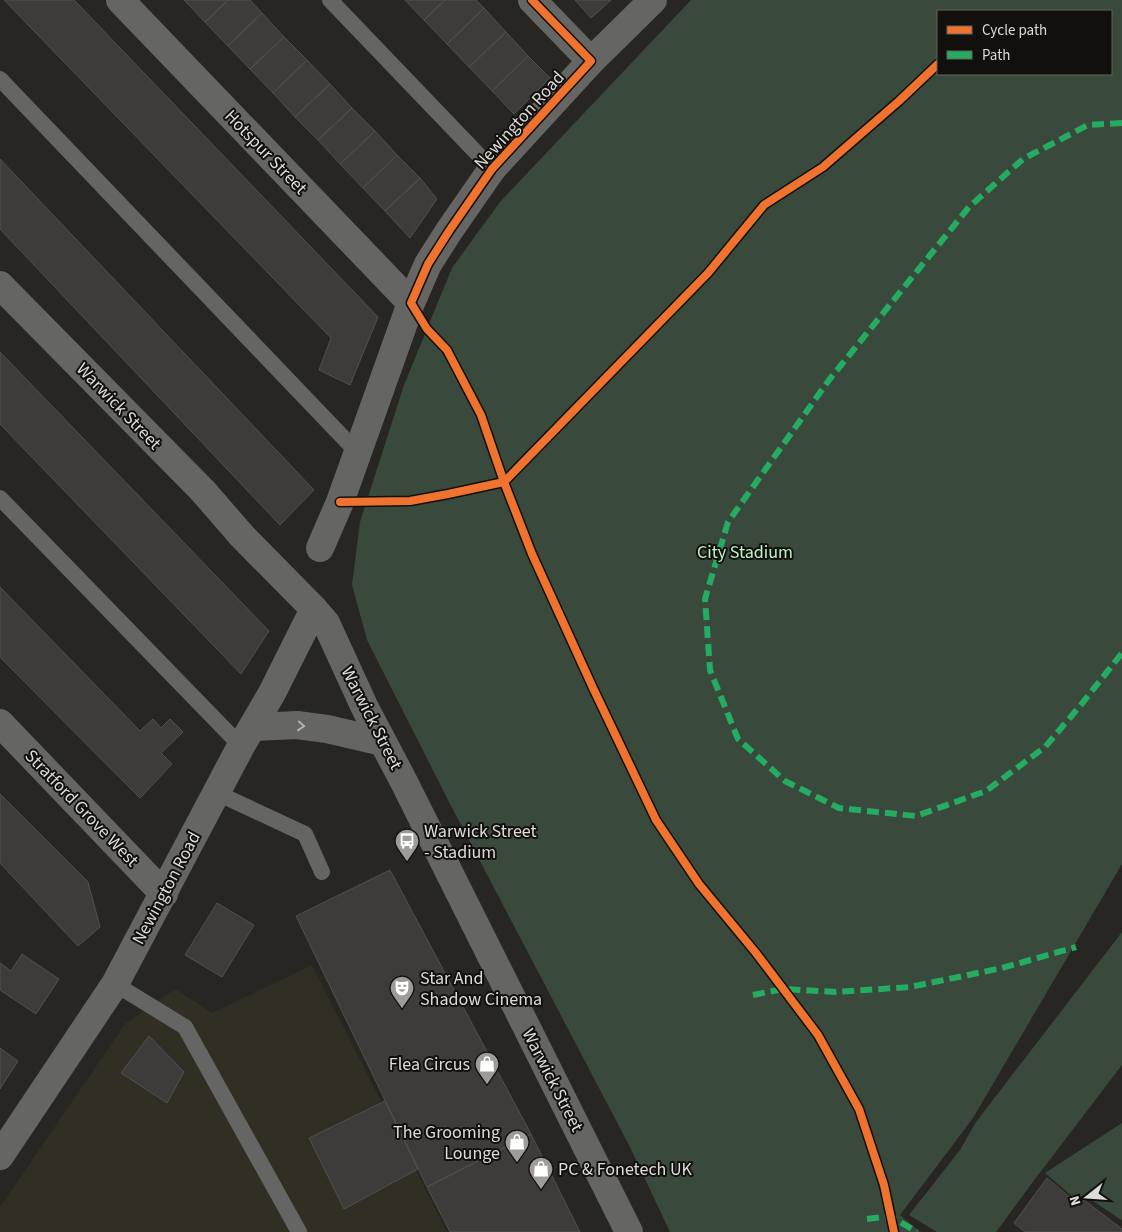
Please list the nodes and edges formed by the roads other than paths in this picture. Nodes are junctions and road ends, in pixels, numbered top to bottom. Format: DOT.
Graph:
graph roads {
  1 [pos="120,0"];
  2 [pos="330,0"];
  3 [pos="532,0"];
  4 [pos="653,0"];
  5 [pos="591,61"];
  6 [pos="0,79"];
  7 [pos="492,169"];
  8 [pos="0,285"];
  9 [pos="412,304"];
  10 [pos="358,453"];
  11 [pos="0,498"];
  12 [pos="320,548"];
  13 [pos="314,608"];
  14 [pos="0,723"];
  15 [pos="247,737"];
  16 [pos="383,742"];
  17 [pos="217,793"];
  18 [pos="322,872"];
  19 [pos="164,894"];
  20 [pos="115,984"];
  21 [pos="0,1156"];
  22 [pos="299,1232"];
  23 [pos="630,1232"];
  1 -- 9 [label="street, Hotspur Street"];
  2 -- 7 [label="lane"];
  3 -- 5 [label="street"];
  4 -- 5 [label="street, Newington Road"];
  5 -- 7 [label="street, Newington Road"];
  6 -- 10 [label="lane"];
  7 -- 9 [label="street, Newington Road"];
  8 -- 13 [label="street, Warwick Street"];
  9 -- 10 [label="street, Newington Road"];
  10 -- 12 [label="street, Newington Road"];
  11 -- 15 [label="lane"];
  13 -- 15 [label="street, Newington Road"];
  13 -- 16 [label="street, Warwick Street"];
  14 -- 19 [label="street, Stratford Grove West"];
  15 -- 16 [label="street, one-way"];
  15 -- 17 [label="street, Newington Road"];
  16 -- 23 [label="street, Warwick Street"];
  17 -- 18 [label="lane"];
  17 -- 19 [label="street, Newington Road"];
  19 -- 20 [label="street, Newington Road"];
  20 -- 21 [label="street, Newington Road"];
  20 -- 22 [label="lane"];
}
